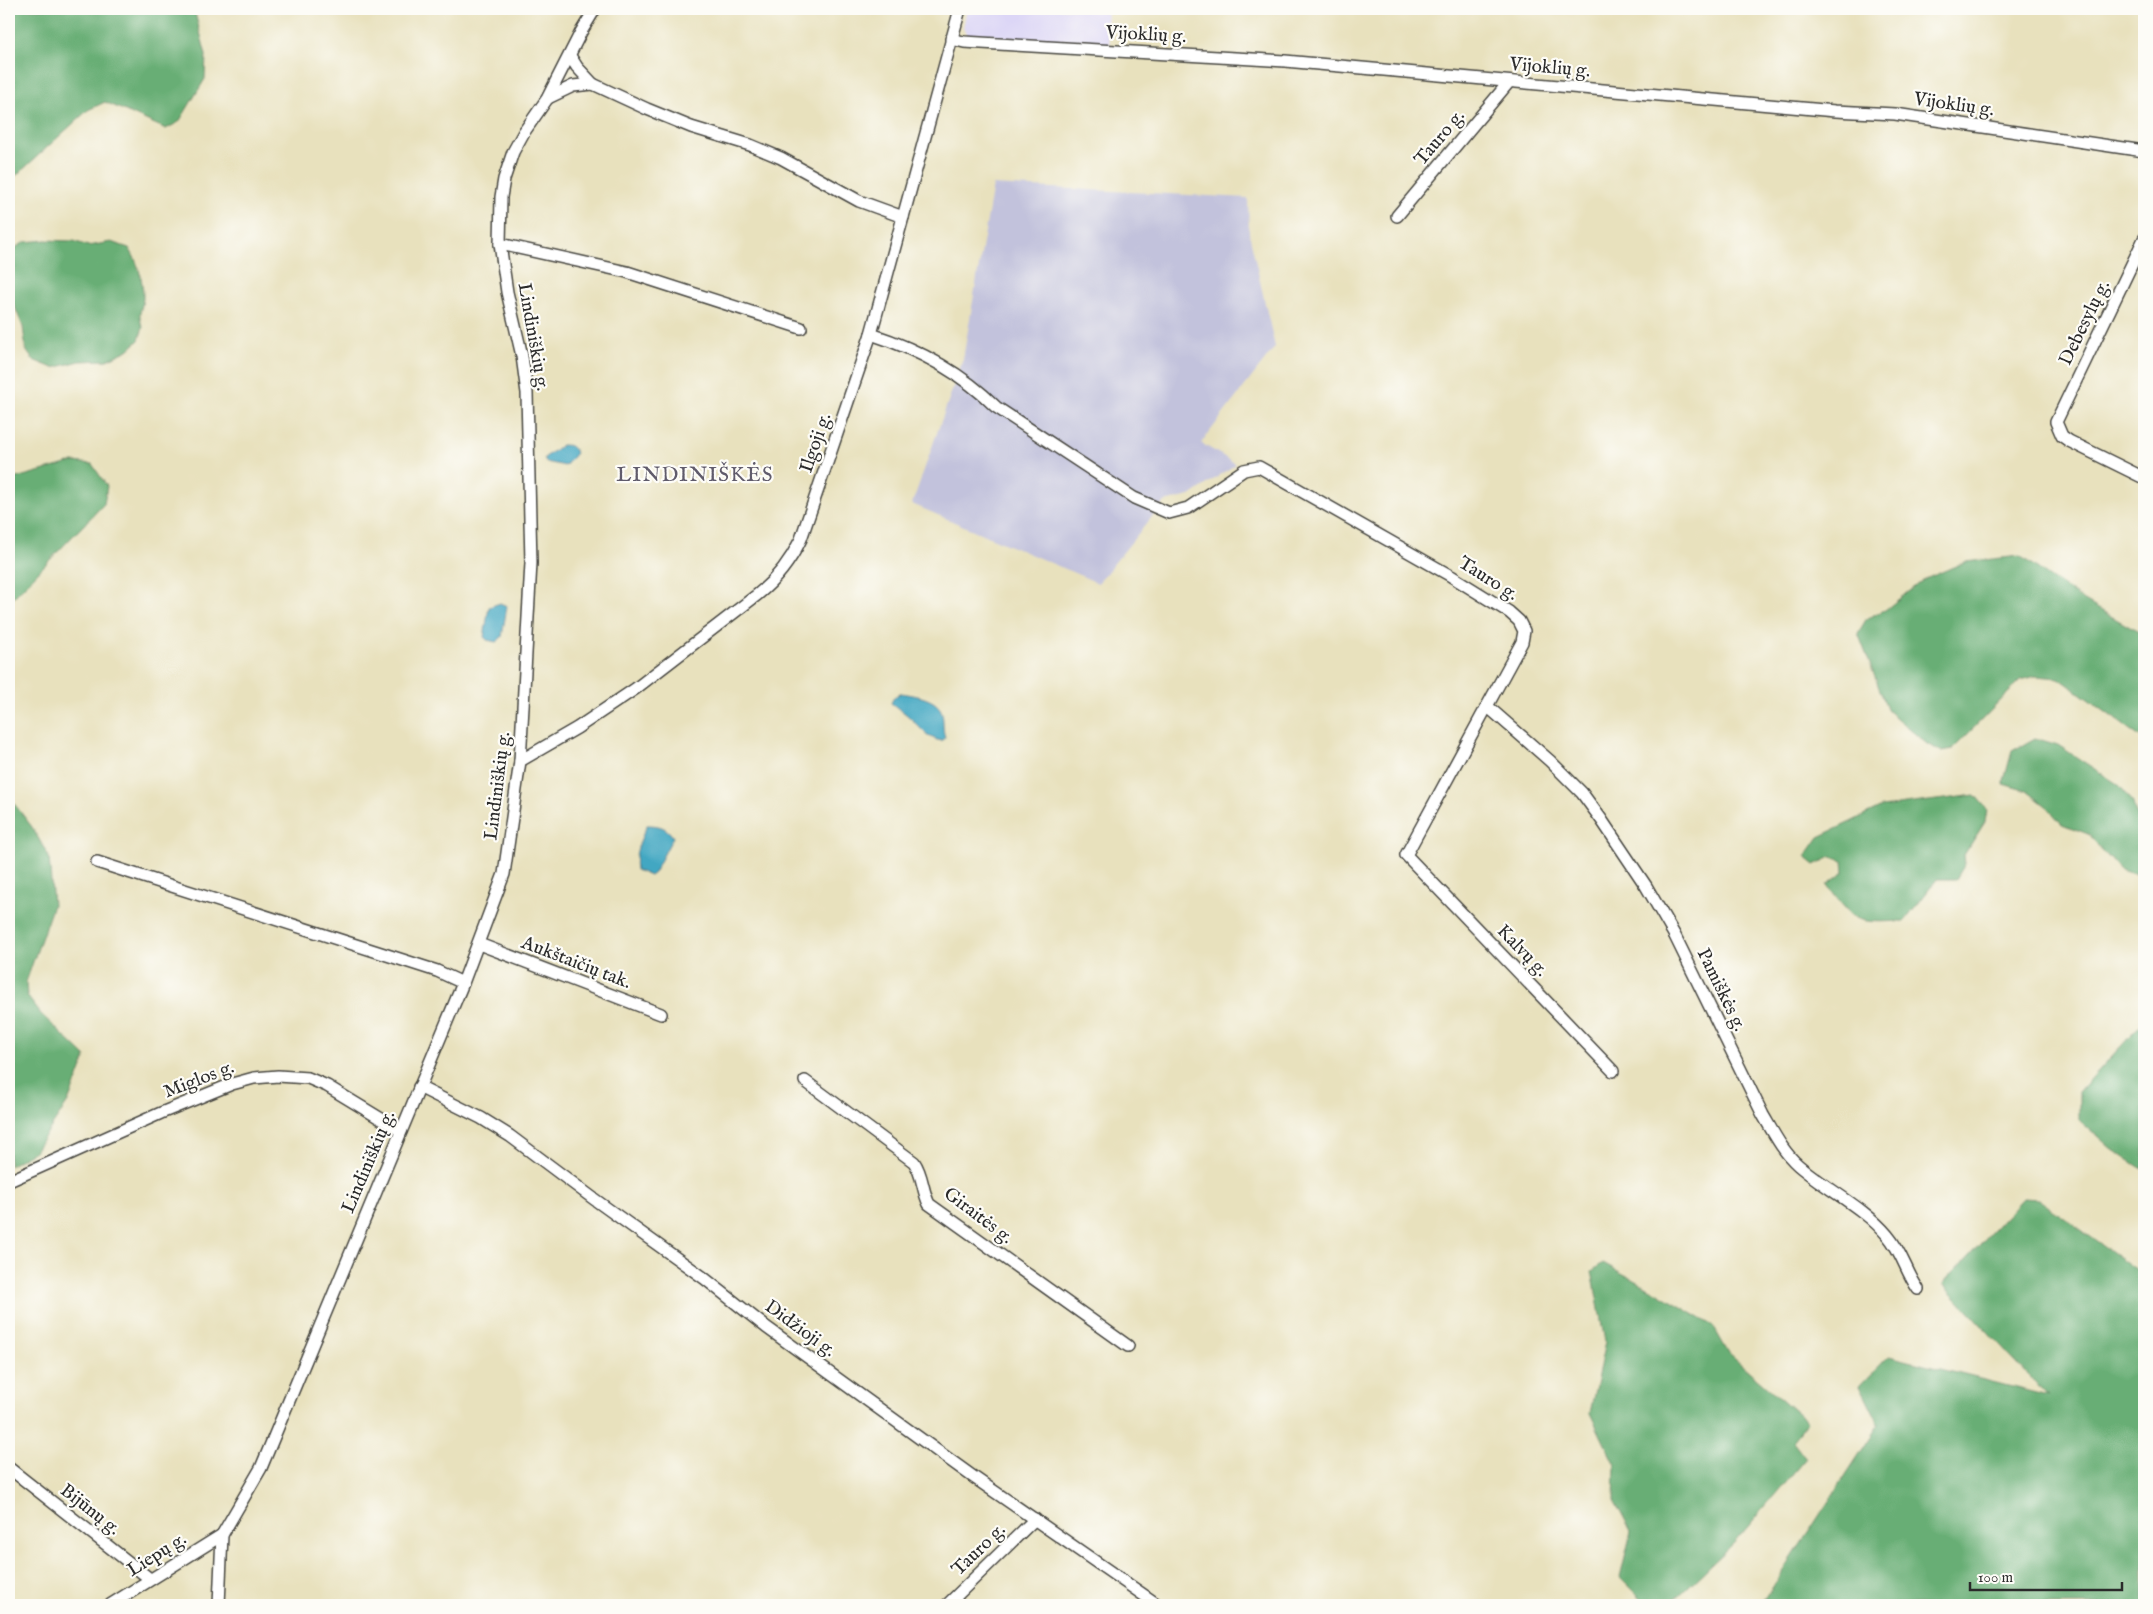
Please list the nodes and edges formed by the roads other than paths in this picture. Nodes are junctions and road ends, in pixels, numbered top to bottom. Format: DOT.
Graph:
graph roads {
  1 [pos="595,9"];
  2 [pos="960,9"];
  3 [pos="951,39"];
  4 [pos="570,56"];
  5 [pos="1509,82"];
  6 [pos="593,84"];
  7 [pos="547,99"];
  8 [pos="2144,151"];
  9 [pos="1397,216"];
  10 [pos="903,217"];
  11 [pos="2144,239"];
  12 [pos="500,244"];
  13 [pos="801,328"];
  14 [pos="871,334"];
  15 [pos="2144,478"];
  16 [pos="1487,706"];
  17 [pos="520,761"];
  18 [pos="1406,855"];
  19 [pos="97,862"];
  20 [pos="479,944"];
  21 [pos="463,982"];
  22 [pos="661,1014"];
  23 [pos="1613,1071"];
  24 [pos="805,1081"];
  25 [pos="419,1087"];
  26 [pos="401,1131"];
  27 [pos="9,1181"];
  28 [pos="1918,1289"];
  29 [pos="1128,1346"];
  30 [pos="9,1468"];
  31 [pos="1035,1519"];
  32 [pos="222,1536"];
  33 [pos="150,1579"];
  34 [pos="110,1605"];
  35 [pos="219,1605"];
  36 [pos="948,1605"];
  37 [pos="1158,1605"];
  1 -- 4 [label="street, Lindiniškių g."];
  2 -- 3 [label="street, Ilgoji g."];
  3 -- 5 [label="street, Vijoklių g."];
  3 -- 10 [label="street, Ilgoji g."];
  4 -- 6 [label="street"];
  4 -- 7 [label="street, Lindiniškių g."];
  5 -- 8 [label="street, Vijoklių g."];
  5 -- 9 [label="street, Tauro g."];
  6 -- 7 [label="street"];
  6 -- 10 [label="street"];
  7 -- 12 [label="street, Lindiniškių g."];
  10 -- 14 [label="street, Ilgoji g."];
  11 -- 15 [label="street, Debesylų g."];
  12 -- 13 [label="street"];
  12 -- 17 [label="street, Lindiniškių g."];
  14 -- 16 [label="street, Tauro g."];
  14 -- 17 [label="street, Ilgoji g."];
  16 -- 18 [label="street, Tauro g."];
  16 -- 28 [label="street, Pamiškės g."];
  17 -- 20 [label="street, Lindiniškių g."];
  18 -- 23 [label="street, Kalvų g."];
  19 -- 21 [label="street"];
  20 -- 21 [label="street, Lindiniškių g."];
  20 -- 22 [label="street, Aukštaičių tak."];
  21 -- 25 [label="street, Lindiniškių g."];
  24 -- 29 [label="street, Giraitės g."];
  25 -- 26 [label="street, Lindiniškių g."];
  25 -- 31 [label="street, Didžioji g."];
  26 -- 27 [label="street, Miglos g."];
  26 -- 32 [label="street, Lindiniškių g."];
  30 -- 33 [label="street, Bijūnų g."];
  31 -- 36 [label="street, Tauro g."];
  31 -- 37 [label="street, Didžioji g."];
  32 -- 33 [label="street, Liepų g."];
  32 -- 35 [label="street"];
  33 -- 34 [label="street, Liepų g."];
}
